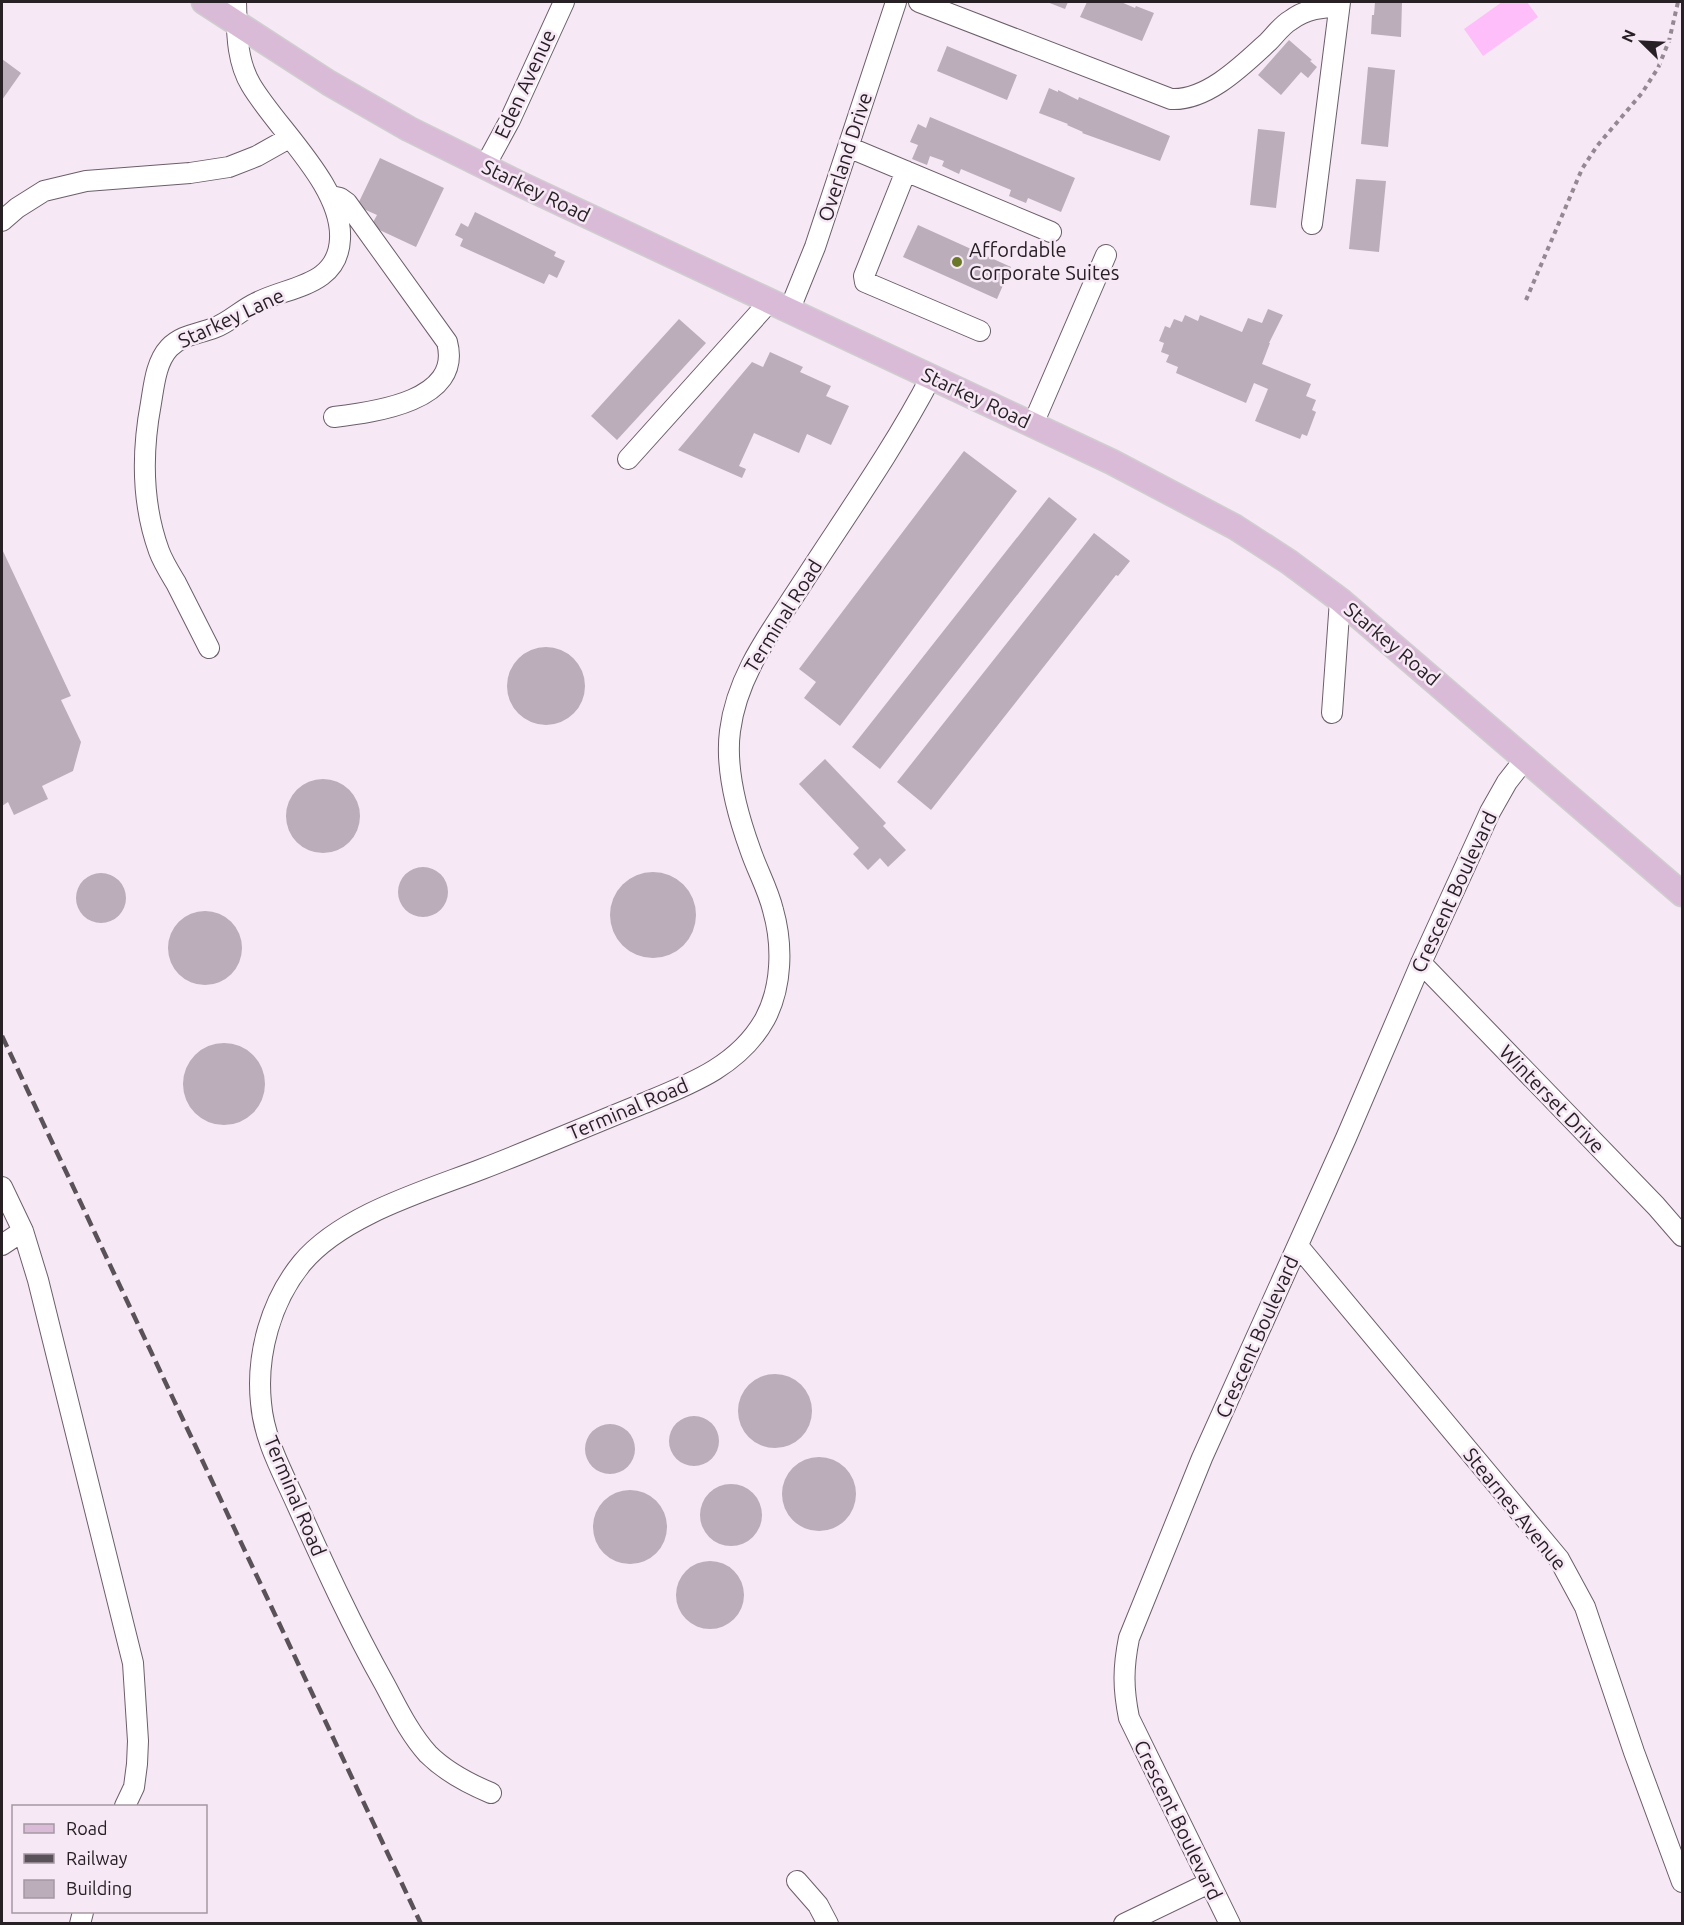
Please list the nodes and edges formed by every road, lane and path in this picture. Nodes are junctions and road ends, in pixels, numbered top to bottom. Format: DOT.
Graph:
graph roads {
  1 [pos="204,2"];
  2 [pos="564,2"];
  3 [pos="896,2"];
  4 [pos="919,2"];
  5 [pos="1678,2"];
  6 [pos="1339,4"];
  7 [pos="236,13"];
  8 [pos="289,138"];
  9 [pos="848,147"];
  10 [pos="485,166"];
  11 [pos="906,171"];
  12 [pos="331,196"];
  13 [pos="2,221"];
  14 [pos="1312,224"];
  15 [pos="1051,232"];
  16 [pos="1106,255"];
  17 [pos="1526,300"];
  18 [pos="780,306"];
  19 [pos="980,331"];
  20 [pos="931,377"];
  21 [pos="334,417"];
  22 [pos="1033,424"];
  23 [pos="628,459"];
  24 [pos="1340,600"];
  25 [pos="208,648"];
  26 [pos="1332,713"];
  27 [pos="1525,759"];
  28 [pos="1683,894"];
  29 [pos="1421,963"];
  30 [pos="2,1187"];
  31 [pos="23,1231"];
  32 [pos="1683,1236"];
  33 [pos="2,1245"];
  34 [pos="1298,1246"];
  35 [pos="490,1793"];
  36 [pos="125,1805"];
  37 [pos="797,1881"];
  38 [pos="1683,1882"];
  39 [pos="1209,1883"];
  40 [pos="828,1923"];
  41 [pos="1124,1923"];
  42 [pos="1230,1923"];
  1 -- 7 [label="main road, Starkey Road"];
  2 -- 10 [label="street, Eden Avenue"];
  3 -- 9 [label="street, Overland Drive"];
  4 -- 6 [label="street"];
  5 -- 17 [label="path"];
  6 -- 14 [label="street"];
  7 -- 8 [label="street, Starkey Lane"];
  7 -- 10 [label="main road, Starkey Road"];
  8 -- 12 [label="street, Starkey Lane"];
  8 -- 13 [label="street"];
  9 -- 11 [label="street"];
  9 -- 18 [label="street, Overland Drive"];
  10 -- 18 [label="main road, Starkey Road"];
  11 -- 15 [label="street"];
  11 -- 19 [label="street"];
  12 -- 21 [label="street"];
  12 -- 25 [label="street, Starkey Lane"];
  16 -- 22 [label="street"];
  18 -- 20 [label="main road, Starkey Road"];
  18 -- 23 [label="street, Overland Drive"];
  20 -- 22 [label="main road, Starkey Road"];
  20 -- 35 [label="street, Terminal Road"];
  22 -- 24 [label="main road, Starkey Road"];
  24 -- 26 [label="street"];
  24 -- 27 [label="main road, Starkey Road"];
  27 -- 28 [label="main road, Starkey Road"];
  27 -- 29 [label="street, Crescent Boulevard"];
  29 -- 32 [label="street, Winterset Drive"];
  29 -- 34 [label="street, Crescent Boulevard"];
  30 -- 31 [label="street"];
  31 -- 33 [label="street"];
  31 -- 36 [label="street"];
  34 -- 38 [label="street, Stearnes Avenue"];
  34 -- 39 [label="street, Crescent Boulevard"];
  37 -- 40 [label="street"];
  39 -- 41 [label="street"];
  39 -- 42 [label="street, Crescent Boulevard"];
}
